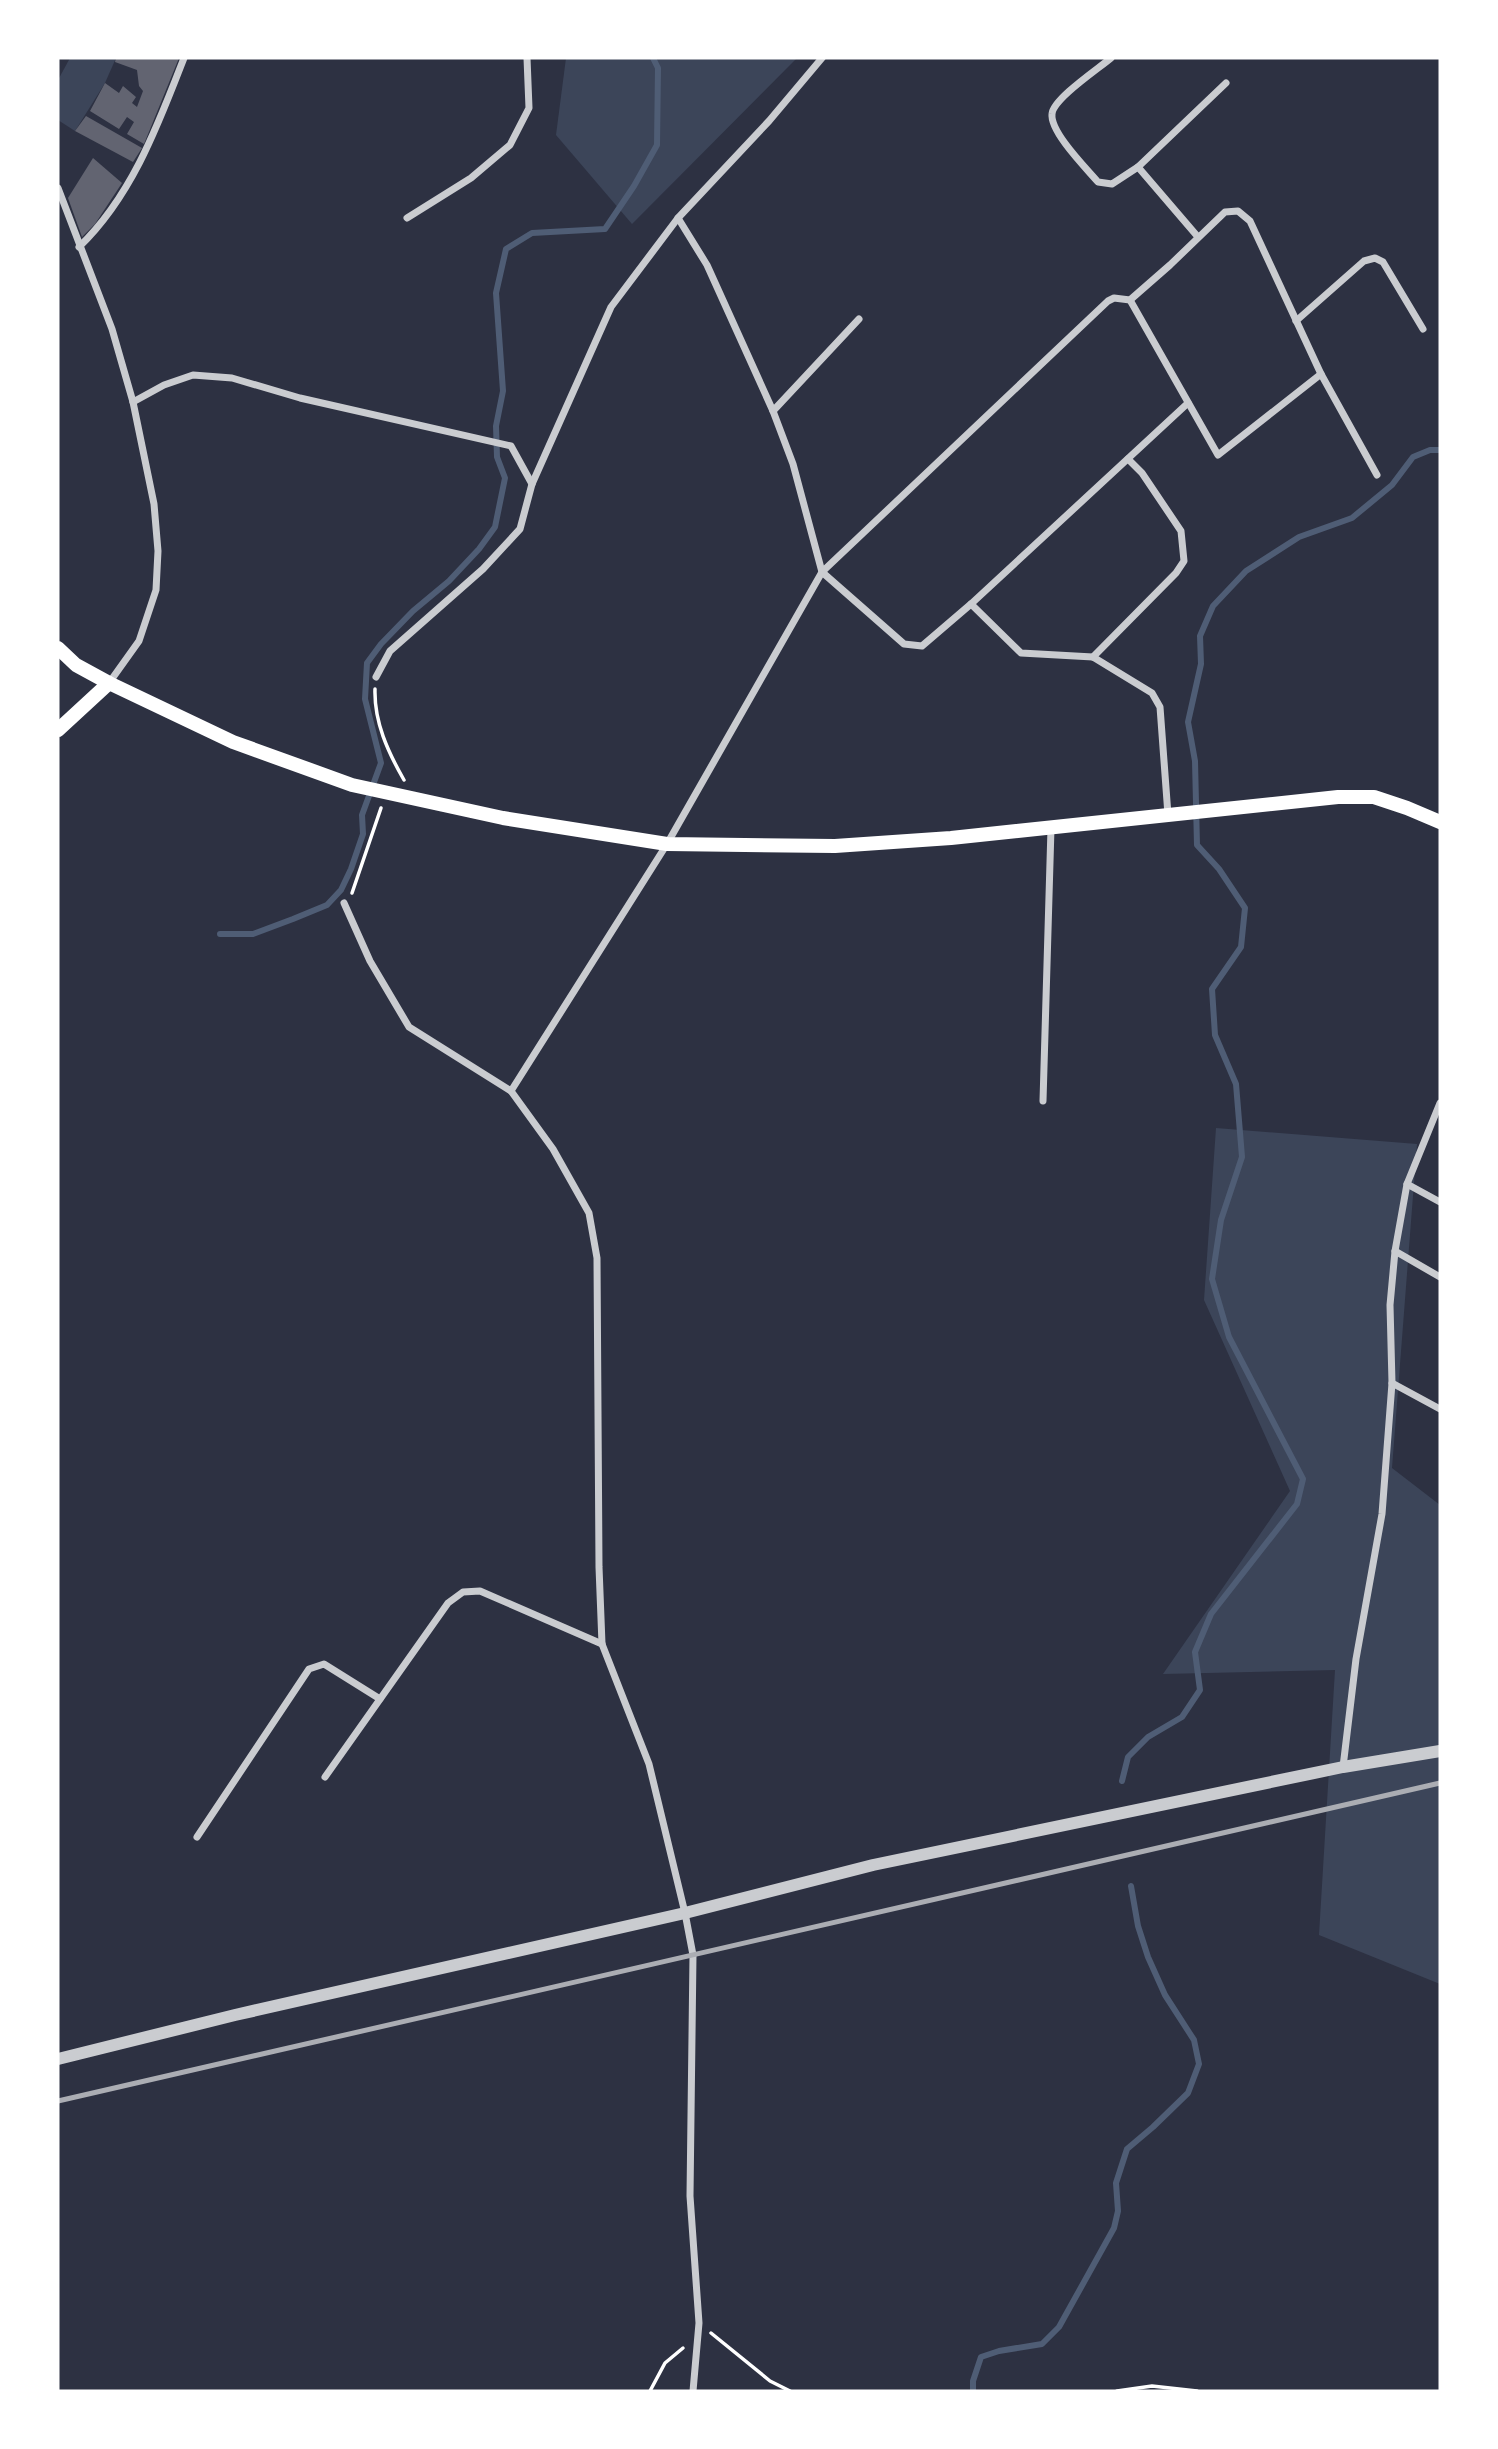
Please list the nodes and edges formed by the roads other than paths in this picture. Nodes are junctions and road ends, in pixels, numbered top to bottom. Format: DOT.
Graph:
graph roads {
  1 [pos="184,58"];
  2 [pos="527,58"];
  3 [pos="822,58"];
  4 [pos="1111,58"];
  5 [pos="1226,83"];
  6 [pos="1138,167"];
  7 [pos="58,188"];
  8 [pos="407,218"];
  9 [pos="678,218"];
  10 [pos="1198,237"];
  11 [pos="79,247"];
  12 [pos="1130,300"];
  13 [pos="859,319"];
  14 [pos="1296,321"];
  15 [pos="1423,328"];
  16 [pos="1321,374"];
  17 [pos="133,402"];
  18 [pos="1188,403"];
  19 [pos="773,411"];
  20 [pos="1128,459"];
  21 [pos="1377,475"];
  22 [pos="532,484"];
  23 [pos="822,572"];
  24 [pos="971,604"];
  25 [pos="58,648"];
  26 [pos="1093,657"];
  27 [pos="376,677"];
  28 [pos="109,683"];
  29 [pos="58,730"];
  30 [pos="1175,814"];
  31 [pos="1440,822"];
  32 [pos="1051,828"];
  33 [pos="667,844"];
  34 [pos="344,903"];
  35 [pos="511,1091"];
  36 [pos="1042,1101"];
  37 [pos="1440,1103"];
  38 [pos="1407,1184"];
  39 [pos="1440,1202"];
  40 [pos="1395,1251"];
  41 [pos="1440,1278"];
  42 [pos="1392,1383"];
  43 [pos="1440,1409"];
  44 [pos="602,1644"];
  45 [pos="380,1699"];
  46 [pos="1440,1751"];
  47 [pos="1343,1767"];
  48 [pos="325,1777"];
  49 [pos="197,1837"];
  50 [pos="685,1913"];
  51 [pos="58,2059"];
  52 [pos="693,2391"];
  1 -- 11 [label="street"];
  2 -- 8 [label="street"];
  3 -- 9 [label="street"];
  4 -- 6 [label="street"];
  5 -- 6 [label="street"];
  6 -- 10 [label="street"];
  7 -- 11 [label="street"];
  9 -- 19 [label="street"];
  9 -- 22 [label="street"];
  10 -- 12 [label="street"];
  10 -- 14 [label="street"];
  11 -- 17 [label="street"];
  12 -- 18 [label="street"];
  12 -- 23 [label="street"];
  13 -- 19 [label="street"];
  14 -- 15 [label="street"];
  14 -- 16 [label="street"];
  16 -- 18 [label="street"];
  16 -- 21 [label="street"];
  17 -- 22 [label="street"];
  17 -- 28 [label="street"];
  18 -- 20 [label="street"];
  19 -- 23 [label="street"];
  20 -- 24 [label="street"];
  20 -- 26 [label="street"];
  22 -- 27 [label="street"];
  23 -- 24 [label="street"];
  23 -- 33 [label="street"];
  24 -- 26 [label="street"];
  25 -- 28 [label="main road"];
  26 -- 30 [label="street"];
  28 -- 29 [label="main road"];
  28 -- 33 [label="main road"];
  30 -- 31 [label="main road"];
  30 -- 32 [label="main road"];
  32 -- 33 [label="main road"];
  32 -- 36 [label="street"];
  33 -- 35 [label="street"];
  34 -- 35 [label="street"];
  35 -- 44 [label="street"];
  37 -- 38 [label="street"];
  38 -- 39 [label="street"];
  38 -- 40 [label="street"];
  40 -- 41 [label="street"];
  40 -- 42 [label="street"];
  42 -- 43 [label="street"];
  42 -- 47 [label="street"];
  44 -- 45 [label="street"];
  44 -- 50 [label="street"];
  45 -- 48 [label="street"];
  45 -- 49 [label="street"];
  46 -- 47 [label="street"];
  47 -- 50 [label="street"];
  50 -- 51 [label="street"];
  50 -- 52 [label="street"];
}
